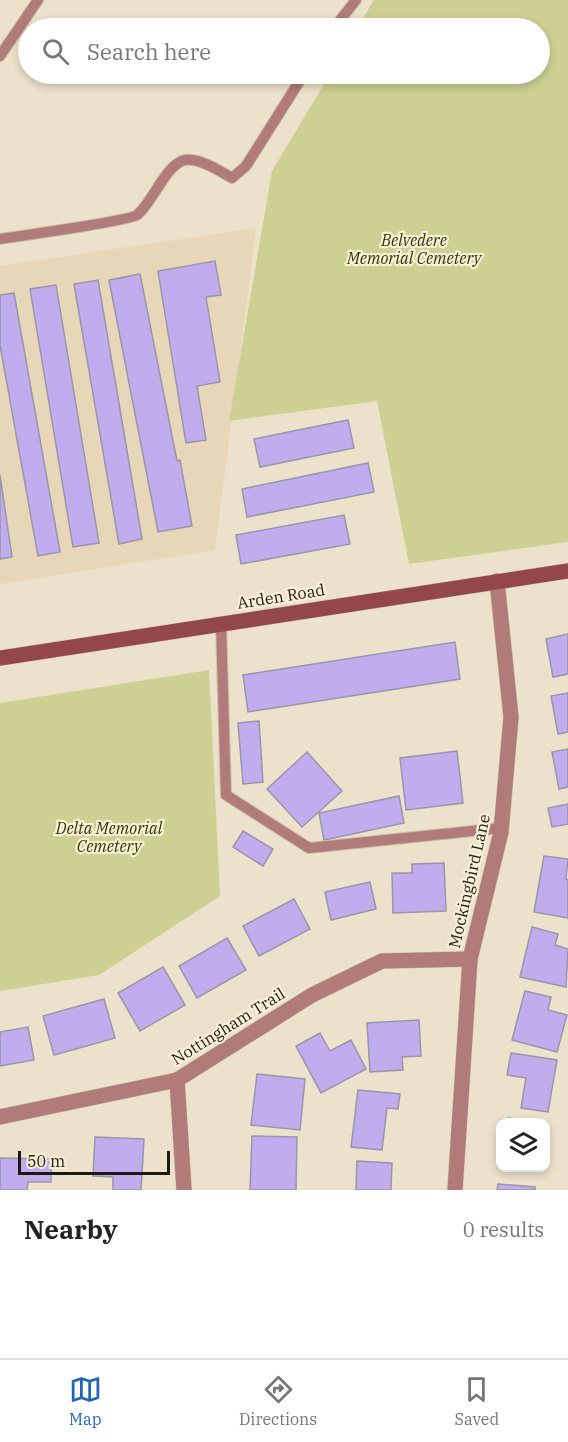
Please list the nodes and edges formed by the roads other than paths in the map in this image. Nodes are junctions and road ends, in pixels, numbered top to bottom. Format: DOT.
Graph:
graph roads {
  1 [pos="38,0"];
  2 [pos="356,0"];
  3 [pos="26,18"];
  4 [pos="342,18"];
  5 [pos="18,29"];
  6 [pos="0,56"];
  7 [pos="298,84"];
  8 [pos="0,239"];
  9 [pos="568,571"];
  10 [pos="497,581"];
  11 [pos="221,624"];
  12 [pos="0,658"];
  13 [pos="501,828"];
  14 [pos="470,959"];
  15 [pos="177,1080"];
  16 [pos="0,1117"];
  17 [pos="184,1190"];
  18 [pos="455,1190"];
  1 -- 3 [label="lane"];
  2 -- 4 [label="lane"];
  5 -- 6 [label="lane"];
  7 -- 8 [label="lane"];
  9 -- 10 [label="main road, Arden Road"];
  10 -- 11 [label="main road, Arden Road"];
  10 -- 13 [label="street, Mockingbird Lane"];
  11 -- 12 [label="main road, Arden Road"];
  11 -- 13 [label="lane"];
  13 -- 14 [label="street, Mockingbird Lane"];
  14 -- 15 [label="street, Nottingham Trail"];
  14 -- 18 [label="street, Mockingbird Lane"];
  15 -- 16 [label="street, Nottingham Trail"];
  15 -- 17 [label="street"];
}
